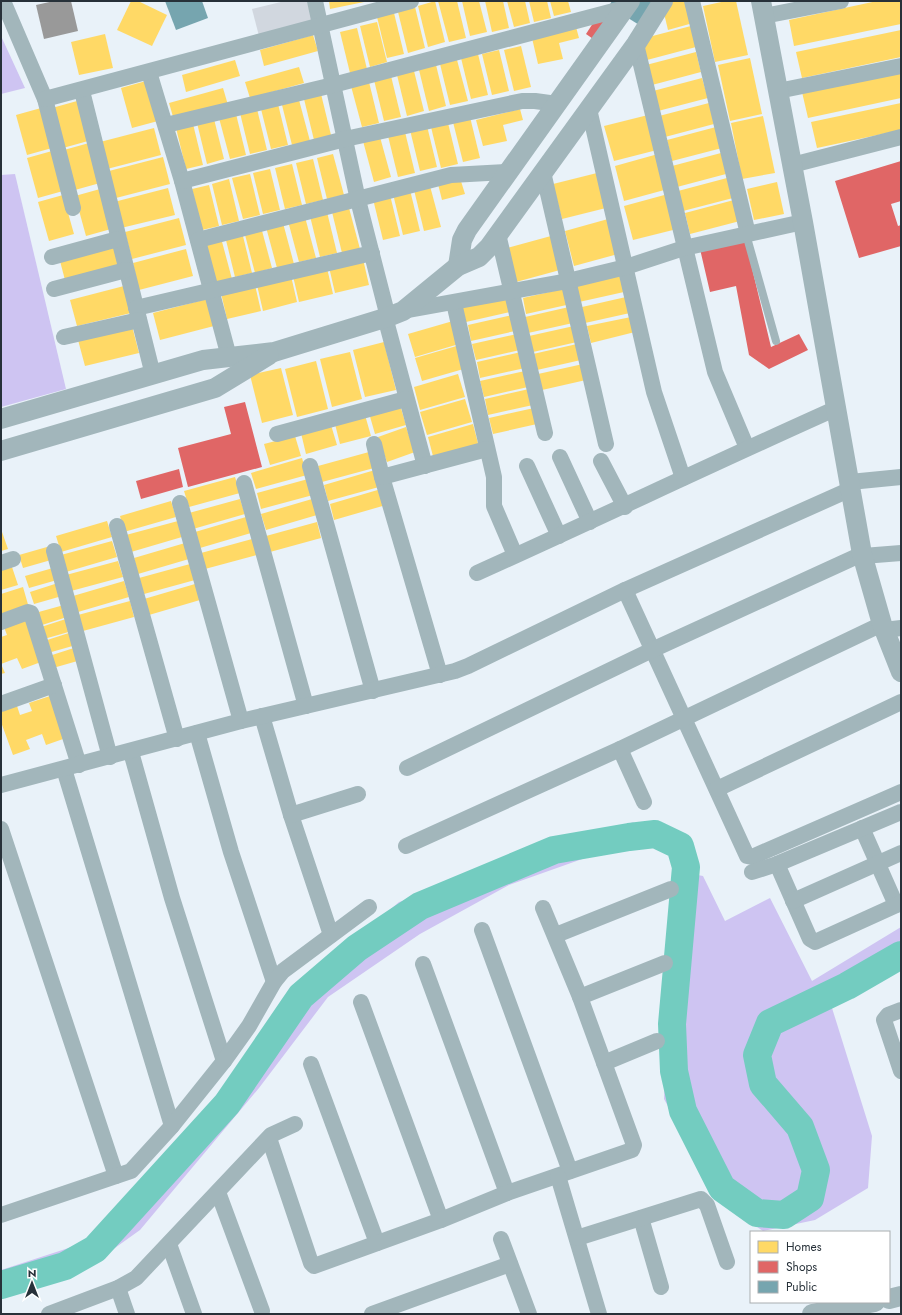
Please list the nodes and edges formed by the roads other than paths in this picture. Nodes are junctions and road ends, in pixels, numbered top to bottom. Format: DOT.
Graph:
graph roads {
  1 [pos="3,1"];
  2 [pos="315,1"];
  3 [pos="411,1"];
  4 [pos="663,1"];
  5 [pos="692,1"];
  6 [pos="841,1"];
  7 [pos="763,9"];
  8 [pos="623,11"];
  9 [pos="320,25"];
  10 [pos="638,41"];
  11 [pos="901,66"];
  12 [pos="149,72"];
  13 [pos="333,85"];
  14 [pos="82,91"];
  15 [pos="778,91"];
  16 [pos="46,99"];
  17 [pos="558,104"];
  18 [pos="589,108"];
  19 [pos="166,125"];
  20 [pos="901,137"];
  21 [pos="345,139"];
  22 [pos="792,165"];
  23 [pos="506,172"];
  24 [pos="543,172"];
  25 [pos="182,181"];
  26 [pos="358,200"];
  27 [pos="73,208"];
  28 [pos="803,222"];
  29 [pos="498,234"];
  30 [pos="747,234"];
  31 [pos="118,239"];
  32 [pos="198,240"];
  33 [pos="684,248"];
  34 [pos="372,253"];
  35 [pos="52,257"];
  36 [pos="458,266"];
  37 [pos="626,267"];
  38 [pos="126,270"];
  39 [pos="568,281"];
  40 [pos="54,290"];
  41 [pos="211,290"];
  42 [pos="512,292"];
  43 [pos="454,303"];
  44 [pos="138,314"];
  45 [pos="392,315"];
  46 [pos="64,336"];
  47 [pos="776,341"];
  48 [pos="274,352"];
  49 [pos="229,357"];
  50 [pos="154,375"];
  51 [pos="406,399"];
  52 [pos="837,408"];
  53 [pos="1,419"];
  54 [pos="545,433"];
  55 [pos="277,434"];
  56 [pos="374,444"];
  57 [pos="606,444"];
  58 [pos="747,448"];
  59 [pos="488,449"];
  60 [pos="1,451"];
  61 [pos="560,457"];
  62 [pos="601,461"];
  63 [pos="310,466"];
  64 [pos="425,466"];
  65 [pos="528,466"];
  66 [pos="901,477"];
  67 [pos="382,478"];
  68 [pos="684,478"];
  69 [pos="244,483"];
  70 [pos="850,485"];
  71 [pos="180,503"];
  72 [pos="625,507"];
  73 [pos="590,522"];
  74 [pos="117,526"];
  75 [pos="559,536"];
  76 [pos="54,550"];
  77 [pos="901,553"];
  78 [pos="863,555"];
  79 [pos="515,556"];
  80 [pos="476,573"];
  81 [pos="625,590"];
  82 [pos="1,622"];
  83 [pos="889,627"];
  84 [pos="652,650"];
  85 [pos="901,672"];
  86 [pos="440,675"];
  87 [pos="54,685"];
  88 [pos="373,691"];
  89 [pos="901,702"];
  90 [pos="1,704"];
  91 [pos="306,706"];
  92 [pos="262,716"];
  93 [pos="685,719"];
  94 [pos="240,721"];
  95 [pos="197,733"];
  96 [pos="177,738"];
  97 [pos="620,749"];
  98 [pos="131,752"];
  99 [pos="110,757"];
  100 [pos="72,767"];
  101 [pos="407,768"];
  102 [pos="1,785"];
  103 [pos="717,789"];
  104 [pos="901,792"];
  105 [pos="358,794"];
  106 [pos="644,802"];
  107 [pos="901,812"];
  108 [pos="290,815"];
  109 [pos="862,828"];
  110 [pos="1,829"];
  111 [pos="406,846"];
  112 [pos="901,853"];
  113 [pos="777,864"];
  114 [pos="878,864"];
  115 [pos="752,872"];
  116 [pos="671,889"];
  117 [pos="793,901"];
  118 [pos="898,904"];
  119 [pos="368,907"];
  120 [pos="543,908"];
  121 [pos="482,930"];
  122 [pos="331,935"];
  123 [pos="556,935"];
  124 [pos="666,963"];
  125 [pos="423,964"];
  126 [pos="274,982"];
  127 [pos="580,998"];
  128 [pos="361,1002"];
  129 [pos="901,1010"];
  130 [pos="657,1041"];
  131 [pos="224,1061"];
  132 [pos="604,1063"];
  133 [pos="311,1064"];
  134 [pos="901,1071"];
  135 [pos="295,1124"];
  136 [pos="172,1126"];
  137 [pos="269,1138"];
  138 [pos="564,1174"];
  139 [pos="116,1176"];
  140 [pos="218,1192"];
  141 [pos="507,1193"];
  142 [pos="1,1215"];
  143 [pos="641,1218"];
  144 [pos="441,1220"];
  145 [pos="577,1238"];
  146 [pos="501,1239"];
  147 [pos="377,1243"];
  148 [pos="169,1244"];
  149 [pos="727,1262"];
  150 [pos="510,1264"];
  151 [pos="661,1287"];
  152 [pos="118,1288"];
  153 [pos="901,1296"];
  154 [pos="890,1299"];
  155 [pos="870,1303"];
  156 [pos="262,1311"];
  157 [pos="55,1313"];
  158 [pos="127,1314"];
  159 [pos="194,1314"];
  160 [pos="372,1314"];
  161 [pos="529,1314"];
  162 [pos="600,1314"];
  163 [pos="812,1314"];
  1 -- 16 [label="street"];
  2 -- 9 [label="street"];
  3 -- 9 [label="street"];
  4 -- 10 [label="street"];
  5 -- 30 [label="street"];
  6 -- 7 [label="street"];
  7 -- 15 [label="street"];
  8 -- 10 [label="street"];
  8 -- 13 [label="street"];
  8 -- 17 [label="street"];
  9 -- 12 [label="street"];
  9 -- 13 [label="street"];
  10 -- 18 [label="street"];
  10 -- 33 [label="street"];
  11 -- 15 [label="street"];
  12 -- 14 [label="street"];
  12 -- 19 [label="street"];
  13 -- 19 [label="street"];
  13 -- 21 [label="street"];
  14 -- 16 [label="street"];
  14 -- 31 [label="street"];
  15 -- 22 [label="street"];
  16 -- 27 [label="street"];
  17 -- 21 [label="street"];
  17 -- 23 [label="street"];
  18 -- 24 [label="street"];
  18 -- 37 [label="street"];
  19 -- 25 [label="street"];
  20 -- 22 [label="street"];
  21 -- 25 [label="street"];
  21 -- 26 [label="street"];
  22 -- 28 [label="street"];
  23 -- 26 [label="street"];
  23 -- 36 [label="street"];
  24 -- 29 [label="street"];
  24 -- 39 [label="street"];
  25 -- 32 [label="street"];
  26 -- 32 [label="street"];
  26 -- 34 [label="street"];
  28 -- 30 [label="street"];
  28 -- 52 [label="street"];
  29 -- 36 [label="street"];
  29 -- 42 [label="street"];
  30 -- 33 [label="street"];
  30 -- 47 [label="lane"];
  31 -- 35 [label="street"];
  31 -- 38 [label="street"];
  32 -- 41 [label="street"];
  33 -- 37 [label="street"];
  33 -- 58 [label="street"];
  34 -- 41 [label="street"];
  34 -- 45 [label="street"];
  36 -- 45 [label="street"];
  37 -- 39 [label="street"];
  37 -- 68 [label="street"];
  38 -- 40 [label="street"];
  38 -- 44 [label="street"];
  39 -- 42 [label="street"];
  39 -- 57 [label="street"];
  41 -- 44 [label="street"];
  41 -- 49 [label="street"];
  42 -- 43 [label="street"];
  42 -- 54 [label="street"];
  43 -- 45 [label="street"];
  43 -- 59 [label="street"];
  44 -- 46 [label="street"];
  44 -- 50 [label="street"];
  45 -- 48 [label="street"];
  45 -- 51 [label="street"];
  48 -- 49 [label="street"];
  48 -- 60 [label="street"];
  49 -- 50 [label="street"];
  50 -- 53 [label="street"];
  51 -- 55 [label="street"];
  51 -- 64 [label="street"];
  52 -- 58 [label="street"];
  52 -- 70 [label="street"];
  56 -- 67 [label="street"];
  58 -- 68 [label="street"];
  59 -- 64 [label="street"];
  59 -- 79 [label="street"];
  61 -- 73 [label="street"];
  62 -- 72 [label="street"];
  63 -- 88 [label="street"];
  64 -- 67 [label="street"];
  65 -- 75 [label="street"];
  66 -- 70 [label="street"];
  67 -- 86 [label="street"];
  68 -- 72 [label="street"];
  69 -- 91 [label="street"];
  70 -- 78 [label="street"];
  70 -- 81 [label="street"];
  71 -- 94 [label="street"];
  72 -- 73 [label="street"];
  73 -- 75 [label="street"];
  74 -- 96 [label="street"];
  75 -- 79 [label="street"];
  76 -- 99 [label="street"];
  77 -- 78 [label="street"];
  78 -- 83 [label="street"];
  78 -- 84 [label="street"];
  79 -- 80 [label="street"];
  81 -- 84 [label="street"];
  81 -- 86 [label="street"];
  82 -- 87 [label="street"];
  83 -- 85 [label="street"];
  83 -- 93 [label="street"];
  84 -- 93 [label="street"];
  84 -- 101 [label="street"];
  86 -- 88 [label="street"];
  87 -- 90 [label="street"];
  87 -- 100 [label="street"];
  88 -- 91 [label="street"];
  89 -- 103 [label="street"];
  91 -- 92 [label="street"];
  92 -- 94 [label="street"];
  92 -- 108 [label="street"];
  93 -- 97 [label="street"];
  93 -- 103 [label="street"];
  94 -- 95 [label="street"];
  95 -- 96 [label="street"];
  95 -- 126 [label="street"];
  96 -- 98 [label="street"];
  97 -- 106 [label="street"];
  97 -- 111 [label="street"];
  98 -- 99 [label="street"];
  98 -- 131 [label="street"];
  99 -- 100 [label="street"];
  100 -- 102 [label="street"];
  100 -- 136 [label="street"];
  103 -- 104 [label="street"];
  105 -- 108 [label="street"];
  107 -- 109 [label="street"];
  108 -- 122 [label="street"];
  109 -- 113 [label="street"];
  109 -- 114 [label="street"];
  110 -- 139 [label="street"];
  112 -- 114 [label="street"];
  113 -- 115 [label="street"];
  113 -- 117 [label="street"];
  114 -- 117 [label="street"];
  114 -- 118 [label="street"];
  116 -- 123 [label="street"];
  117 -- 118 [label="street"];
  119 -- 122 [label="street"];
  120 -- 123 [label="street"];
  121 -- 138 [label="street"];
  122 -- 126 [label="street"];
  123 -- 127 [label="street"];
  124 -- 127 [label="street"];
  125 -- 141 [label="street"];
  126 -- 131 [label="street"];
  127 -- 132 [label="street"];
  128 -- 144 [label="street"];
  129 -- 134 [label="street"];
  130 -- 132 [label="street"];
  131 -- 136 [label="street"];
  132 -- 138 [label="street"];
  133 -- 147 [label="street"];
  135 -- 137 [label="street"];
  136 -- 139 [label="street"];
  137 -- 140 [label="street"];
  137 -- 147 [label="street"];
  138 -- 141 [label="street"];
  138 -- 145 [label="street"];
  139 -- 142 [label="street"];
  140 -- 148 [label="street"];
  140 -- 156 [label="street"];
  141 -- 144 [label="street"];
  143 -- 145 [label="street"];
  143 -- 149 [label="street"];
  143 -- 151 [label="street"];
  144 -- 147 [label="street"];
  145 -- 162 [label="street"];
  146 -- 150 [label="street"];
  148 -- 152 [label="street"];
  148 -- 159 [label="street"];
  150 -- 160 [label="street"];
  150 -- 161 [label="street"];
  152 -- 157 [label="street"];
  152 -- 158 [label="street"];
  153 -- 154 [label="street"];
  155 -- 163 [label="street"];
}
